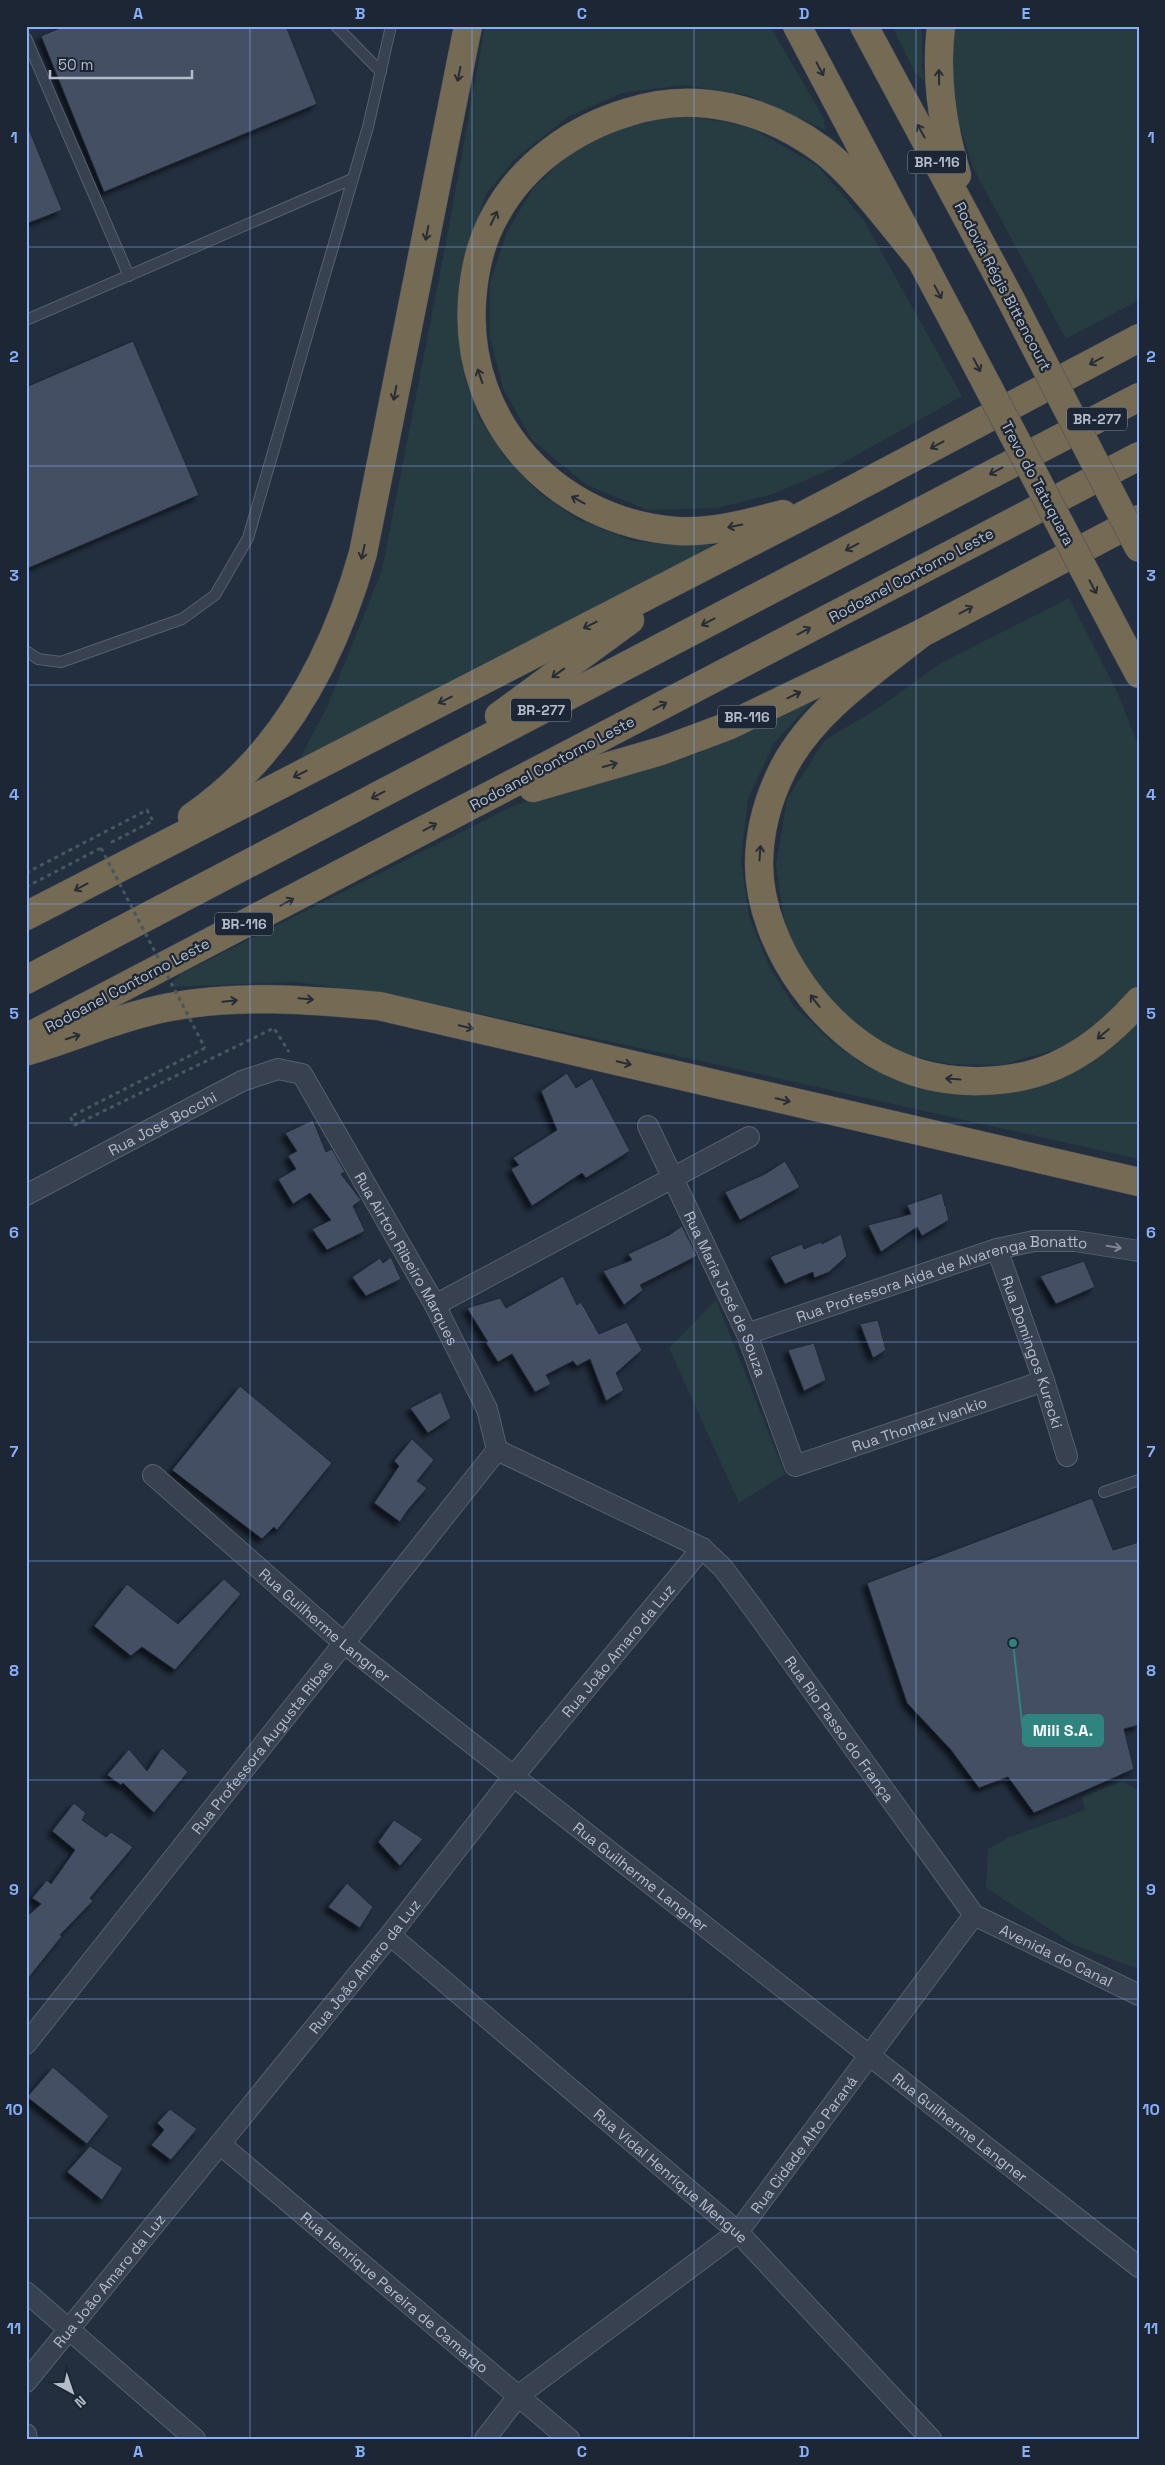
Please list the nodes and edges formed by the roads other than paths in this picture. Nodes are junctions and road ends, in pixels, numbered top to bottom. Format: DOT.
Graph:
graph roads {
  1 [pos="336,26"];
  2 [pos="392,26"];
  3 [pos="468,26"];
  4 [pos="797,26"];
  5 [pos="864,26"];
  6 [pos="941,26"];
  7 [pos="26,38"];
  8 [pos="381,72"];
  9 [pos="352,179"];
  10 [pos="973,226"];
  11 [pos="922,261"];
  12 [pos="129,276"];
  13 [pos="26,320"];
  14 [pos="1139,338"];
  15 [pos="1139,397"];
  16 [pos="1139,456"];
  17 [pos="832,500"];
  18 [pos="1139,520"];
  19 [pos="1139,548"];
  20 [pos="695,571"];
  21 [pos="922,633"];
  22 [pos="26,650"];
  23 [pos="1139,674"];
  24 [pos="417,775"];
  25 [pos="462,810"];
  26 [pos="124,864"];
  27 [pos="26,916"];
  28 [pos="26,980"];
  29 [pos="1139,1001"];
  30 [pos="26,1038"];
  31 [pos="26,1052"];
  32 [pos="302,1074"];
  33 [pos="648,1126"];
  34 [pos="749,1137"];
  35 [pos="673,1179"];
  36 [pos="1139,1182"];
  37 [pos="26,1195"];
  38 [pos="997,1249"];
  39 [pos="1139,1251"];
  40 [pos="435,1305"];
  41 [pos="747,1334"];
  42 [pos="1044,1381"];
  43 [pos="496,1450"];
  44 [pos="1067,1456"];
  45 [pos="795,1466"];
  46 [pos="153,1475"];
  47 [pos="1139,1480"];
  48 [pos="1104,1492"];
  49 [pos="702,1548"];
  50 [pos="345,1644"];
  51 [pos="513,1777"];
  52 [pos="974,1915"];
  53 [pos="390,1935"];
  54 [pos="1139,1995"];
  55 [pos="26,2044"];
  56 [pos="869,2056"];
  57 [pos="220,2144"];
  58 [pos="738,2232"];
  59 [pos="1139,2268"];
  60 [pos="26,2292"];
  61 [pos="69,2329"];
  62 [pos="26,2382"];
  63 [pos="520,2395"];
  64 [pos="26,2434"];
  65 [pos="27,2439"];
  66 [pos="195,2439"];
  67 [pos="485,2439"];
  68 [pos="569,2439"];
  69 [pos="931,2439"];
  1 -- 8 [label="lane"];
  2 -- 8 [label="lane"];
  3 -- 26 [label="highway, one-way"];
  4 -- 11 [label="highway, one-way"];
  10 -- 5 [label="highway, Rodovia Régis Bittencourt / BR-116, one-way"];
  10 -- 6 [label="highway, one-way"];
  7 -- 12 [label="lane"];
  8 -- 9 [label="lane"];
  9 -- 12 [label="lane"];
  9 -- 22 [label="lane"];
  10 -- 19 [label="highway, Rodovia Régis Bittencourt / BR-116, bridge"];
  17 -- 11 [label="highway, one-way"];
  11 -- 23 [label="highway, Trevo do Tatuquara, one-way, bridge"];
  12 -- 13 [label="lane"];
  14 -- 17 [label="highway, one-way"];
  15 -- 24 [label="highway, BR-277, one-way"];
  25 -- 16 [label="highway, Rodoanel Contorno Leste, one-way"];
  17 -- 20 [label="highway"];
  21 -- 18 [label="highway, BR-116, one-way"];
  20 -- 24 [label="highway, one-way"];
  20 -- 26 [label="highway, one-way"];
  25 -- 21 [label="highway, BR-116, one-way"];
  29 -- 21 [label="highway, one-way"];
  24 -- 28 [label="highway, BR-277, one-way"];
  30 -- 25 [label="highway, Rodoanel Contorno Leste / BR-116, one-way"];
  26 -- 27 [label="highway, one-way"];
  31 -- 36 [label="highway, one-way"];
  32 -- 37 [label="street, Rua José Bocchi"];
  32 -- 40 [label="street, Rua Airton Ribeiro Marques"];
  33 -- 35 [label="street, Rua Maria José de Souza"];
  34 -- 35 [label="street"];
  35 -- 40 [label="street"];
  35 -- 41 [label="street, Rua Maria José de Souza"];
  38 -- 39 [label="street, Rua Professora Aida de Alvarenga Bonatto, one-way"];
  38 -- 41 [label="street, Rua Professora Aida de Alvarenga Bonatto"];
  38 -- 42 [label="street, Rua Domingos Kurecki"];
  40 -- 43 [label="street, Rua Airton Ribeiro Marques"];
  41 -- 45 [label="street, Rua Maria José de Souza"];
  42 -- 44 [label="street, Rua Domingos Kurecki"];
  42 -- 45 [label="street, Rua Thomaz Ivankio"];
  43 -- 49 [label="street, Rua Rio Passo do França"];
  43 -- 50 [label="street, Rua Professora Augusta Ribas"];
  46 -- 50 [label="street, Rua Guilherme Langner"];
  47 -- 48 [label="lane"];
  49 -- 51 [label="street, Rua João Amaro da Luz"];
  49 -- 52 [label="street, Rua Rio Passo do França"];
  50 -- 51 [label="street, Rua Guilherme Langner"];
  50 -- 55 [label="street, Rua Professora Augusta Ribas"];
  51 -- 53 [label="street, Rua João Amaro da Luz"];
  51 -- 56 [label="street, Rua Guilherme Langner"];
  52 -- 54 [label="street, Avenida do Canal"];
  52 -- 56 [label="street, Rua Cidade Alto Paraná"];
  53 -- 57 [label="street, Rua João Amaro da Luz"];
  53 -- 58 [label="street, Rua Vidal Henrique Mengue"];
  56 -- 58 [label="street, Rua Cidade Alto Paraná"];
  56 -- 59 [label="street, Rua Guilherme Langner"];
  57 -- 61 [label="street, Rua João Amaro da Luz"];
  57 -- 63 [label="street, Rua Henrique Pereira de Camargo"];
  58 -- 63 [label="street, Rua Cidade Alto Paraná"];
  58 -- 69 [label="street, Rua Vidal Henrique Mengue"];
  60 -- 61 [label="street"];
  61 -- 62 [label="street, Rua João Amaro da Luz"];
  61 -- 66 [label="street"];
  63 -- 67 [label="street, Rua Cidade Alto Paraná"];
  63 -- 68 [label="street, Rua Henrique Pereira de Camargo"];
  64 -- 65 [label="street"];
}
